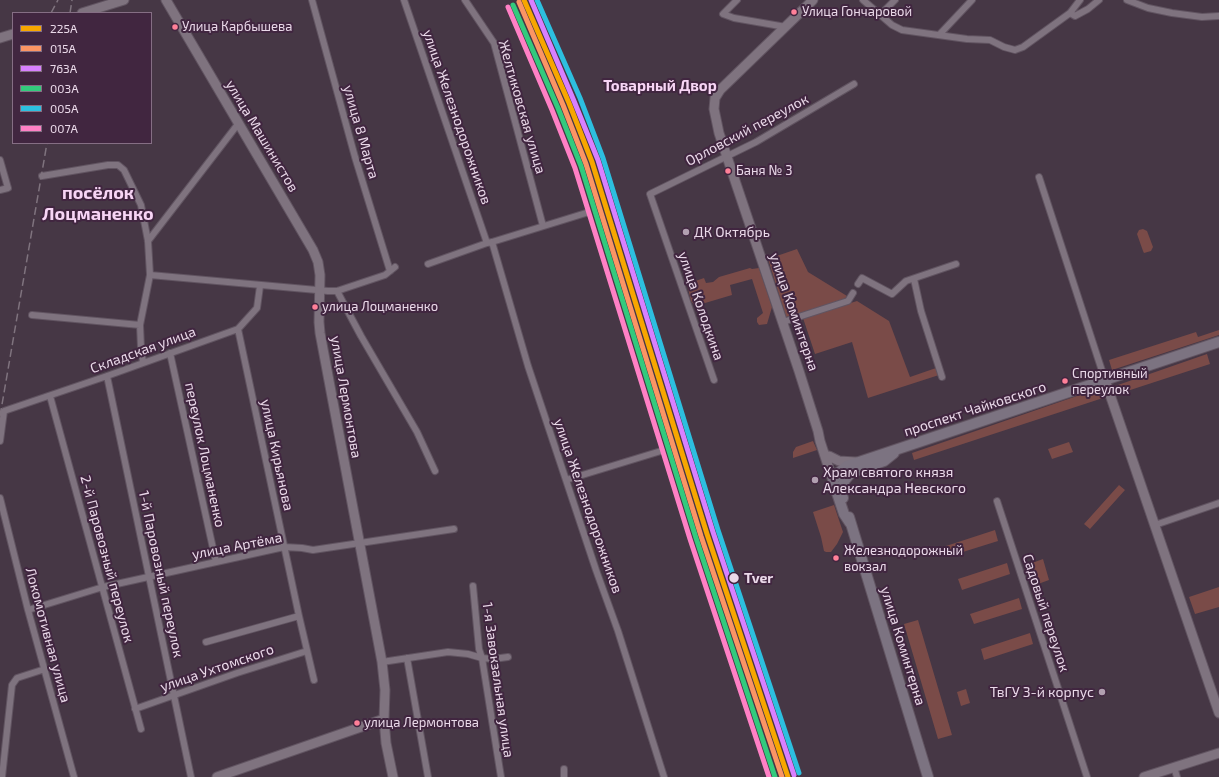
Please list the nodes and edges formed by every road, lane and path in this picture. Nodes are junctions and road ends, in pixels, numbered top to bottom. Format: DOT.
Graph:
graph roads {
  1 [pos="124,0"];
  2 [pos="166,0"];
  3 [pos="312,0"];
  4 [pos="404,0"];
  5 [pos="465,0"];
  6 [pos="737,0"];
  7 [pos="813,0"];
  8 [pos="863,0"];
  9 [pos="895,0"];
  10 [pos="972,0"];
  11 [pos="1080,0"];
  12 [pos="1099,0"];
  13 [pos="1127,0"];
  14 [pos="85,12"];
  15 [pos="1070,13"];
  16 [pos="880,16"];
  17 [pos="1219,16"];
  18 [pos="786,27"];
  19 [pos="12,34"];
  20 [pos="940,34"];
  21 [pos="0,38"];
  22 [pos="854,84"];
  23 [pos="238,124"];
  24 [pos="727,156"];
  25 [pos="0,160"];
  26 [pos="42,176"];
  27 [pos="1039,177"];
  28 [pos="0,190"];
  29 [pos="650,194"];
  30 [pos="586,214"];
  31 [pos="543,226"];
  32 [pos="148,240"];
  33 [pos="490,242"];
  34 [pos="428,264"];
  35 [pos="956,264"];
  36 [pos="150,275"];
  37 [pos="914,279"];
  38 [pos="858,284"];
  39 [pos="260,286"];
  40 [pos="321,290"];
  41 [pos="337,291"];
  42 [pos="853,293"];
  43 [pos="32,315"];
  44 [pos="783,322"];
  45 [pos="140,325"];
  46 [pos="238,329"];
  47 [pos="1219,342"];
  48 [pos="170,353"];
  49 [pos="143,362"];
  50 [pos="107,376"];
  51 [pos="942,377"];
  52 [pos="714,380"];
  53 [pos="1105,380"];
  54 [pos="50,396"];
  55 [pos="0,441"];
  56 [pos="899,449"];
  57 [pos="661,451"];
  58 [pos="828,459"];
  59 [pos="859,462"];
  60 [pos="435,471"];
  61 [pos="853,472"];
  62 [pos="836,475"];
  63 [pos="566,480"];
  64 [pos="841,492"];
  65 [pos="0,498"];
  66 [pos="997,501"];
  67 [pos="1219,503"];
  68 [pos="850,523"];
  69 [pos="1155,525"];
  70 [pos="454,529"];
  71 [pos="360,544"];
  72 [pos="284,547"];
  73 [pos="216,562"];
  74 [pos="149,576"];
  75 [pos="474,586"];
  76 [pos="103,587"];
  77 [pos="28,610"];
  78 [pos="298,616"];
  79 [pos="206,642"];
  80 [pos="307,650"];
  81 [pos="508,657"];
  82 [pos="408,658"];
  83 [pos="482,658"];
  84 [pos="382,662"];
  85 [pos="45,668"];
  86 [pos="314,680"];
  87 [pos="174,696"];
  88 [pos="135,709"];
  89 [pos="1219,713"];
  90 [pos="384,719"];
  91 [pos="141,729"];
  92 [pos="1219,753"];
  93 [pos="1174,767"];
  94 [pos="564,768"];
  95 [pos="2,777"];
  96 [pos="74,777"];
  97 [pos="191,777"];
  98 [pos="217,777"];
  99 [pos="393,777"];
  100 [pos="428,777"];
  101 [pos="501,777"];
  102 [pos="564,777"];
  103 [pos="664,777"];
  104 [pos="928,777"];
  105 [pos="1087,777"];
  106 [pos="1144,777"];
  107 [pos="1177,777"];
  1 -- 14 [label="main road"];
  2 -- 23 [label="main road, улица Машинистов"];
  3 -- 41 [label="street, улица 8 Марта"];
  4 -- 33 [label="street, улица Железнодорожников"];
  5 -- 31 [label="street, Желтиковская улица"];
  6 -- 18 [label="street"];
  7 -- 18 [label="main road, улица Коминтерна"];
  8 -- 16 [label="street"];
  9 -- 16 [label="street"];
  10 -- 20 [label="street"];
  11 -- 15 [label="street"];
  12 -- 15 [label="street"];
  13 -- 17 [label="street"];
  15 -- 20 [label="street"];
  16 -- 20 [label="street"];
  18 -- 24 [label="main road, улица Коминтерна"];
  19 -- 21 [label="main road"];
  22 -- 24 [label="street, Орловский переулок"];
  23 -- 32 [label="street"];
  23 -- 40 [label="main road, улица Машинистов"];
  24 -- 29 [label="street, Орловский переулок"];
  24 -- 44 [label="main road, улица Коминтерна"];
  25 -- 28 [label="street"];
  26 -- 32 [label="street"];
  27 -- 53 [label="street"];
  29 -- 52 [label="street, улица Колодкина"];
  30 -- 31 [label="street"];
  31 -- 33 [label="street"];
  32 -- 36 [label="street"];
  33 -- 34 [label="street"];
  33 -- 63 [label="street, улица Железнодорожников"];
  35 -- 37 [label="street"];
  36 -- 39 [label="street"];
  36 -- 45 [label="street"];
  37 -- 38 [label="street"];
  37 -- 51 [label="street"];
  39 -- 40 [label="street"];
  39 -- 46 [label="street, Складская улица"];
  40 -- 41 [label="street"];
  40 -- 71 [label="main road, улица Лермонтова"];
  41 -- 60 [label="street"];
  42 -- 44 [label="street"];
  43 -- 45 [label="street"];
  44 -- 58 [label="main road, улица Коминтерна"];
  45 -- 49 [label="street"];
  46 -- 48 [label="street, Складская улица"];
  46 -- 72 [label="street, улица Кирьянова"];
  47 -- 53 [label="main road, проспект Чайковского"];
  48 -- 49 [label="street, Складская улица"];
  48 -- 73 [label="street, переулок Лоцманенко"];
  49 -- 50 [label="street, Складская улица"];
  50 -- 54 [label="street, Складская улица"];
  50 -- 74 [label="street, 1-й Паровозный переулок"];
  53 -- 56 [label="main road, проспект Чайковского"];
  53 -- 69 [label="main road"];
  54 -- 55 [label="street, Складская улица"];
  54 -- 76 [label="street, 2-й Паровозный переулок"];
  56 -- 59 [label="main road, проспект Чайковского"];
  56 -- 61 [label="main road, проспект Чайковского"];
  57 -- 63 [label="street"];
  58 -- 59 [label="main road"];
  58 -- 62 [label="main road, улица Коминтерна"];
  59 -- 62 [label="main road, проспект Чайковского"];
  61 -- 62 [label="main road"];
  61 -- 64 [label="main road"];
  62 -- 64 [label="main road, улица Коминтерна"];
  62 -- 68 [label="main road, улица Коминтерна"];
  63 -- 103 [label="street, улица Железнодорожников"];
  64 -- 68 [label="main road, улица Коминтерна"];
  65 -- 77 [label="street, Локомотивная улица"];
  66 -- 105 [label="street, Садовый переулок"];
  67 -- 69 [label="street"];
  68 -- 104 [label="main road, улица Коминтерна"];
  69 -- 89 [label="main road"];
  70 -- 71 [label="street, улица Артёма"];
  71 -- 72 [label="street, улица Артёма"];
  71 -- 84 [label="main road, улица Лермонтова"];
  72 -- 73 [label="street, улица Артёма"];
  72 -- 78 [label="street, улица Кирьянова"];
  73 -- 74 [label="street, улица Артёма"];
  74 -- 76 [label="street, улица Артёма"];
  74 -- 87 [label="street, 1-й Паровозный переулок"];
  75 -- 83 [label="street, 1-я Завокзальная улица"];
  76 -- 77 [label="street, улица Артёма"];
  76 -- 88 [label="street, 2-й Паровозный переулок"];
  77 -- 85 [label="street, Локомотивная улица"];
  78 -- 79 [label="street, улица Ухтомского"];
  78 -- 80 [label="street, улица Кирьянова"];
  80 -- 86 [label="street, улица Кирьянова"];
  80 -- 87 [label="street, улица Ухтомского"];
  81 -- 83 [label="street"];
  82 -- 83 [label="street"];
  82 -- 84 [label="street"];
  82 -- 100 [label="street"];
  83 -- 101 [label="street, 1-я Завокзальная улица"];
  84 -- 90 [label="main road, улица Лермонтова"];
  85 -- 95 [label="street"];
  85 -- 96 [label="street, Локомотивная улица"];
  87 -- 88 [label="street, улица Ухтомского"];
  87 -- 97 [label="street, 1-й Паровозный переулок"];
  88 -- 91 [label="street, 2-й Паровозный переулок"];
  90 -- 98 [label="main road"];
  90 -- 99 [label="main road, улица Лермонтова"];
  92 -- 93 [label="main road"];
  93 -- 106 [label="main road"];
  93 -- 107 [label="street"];
  94 -- 102 [label="street"];
}
